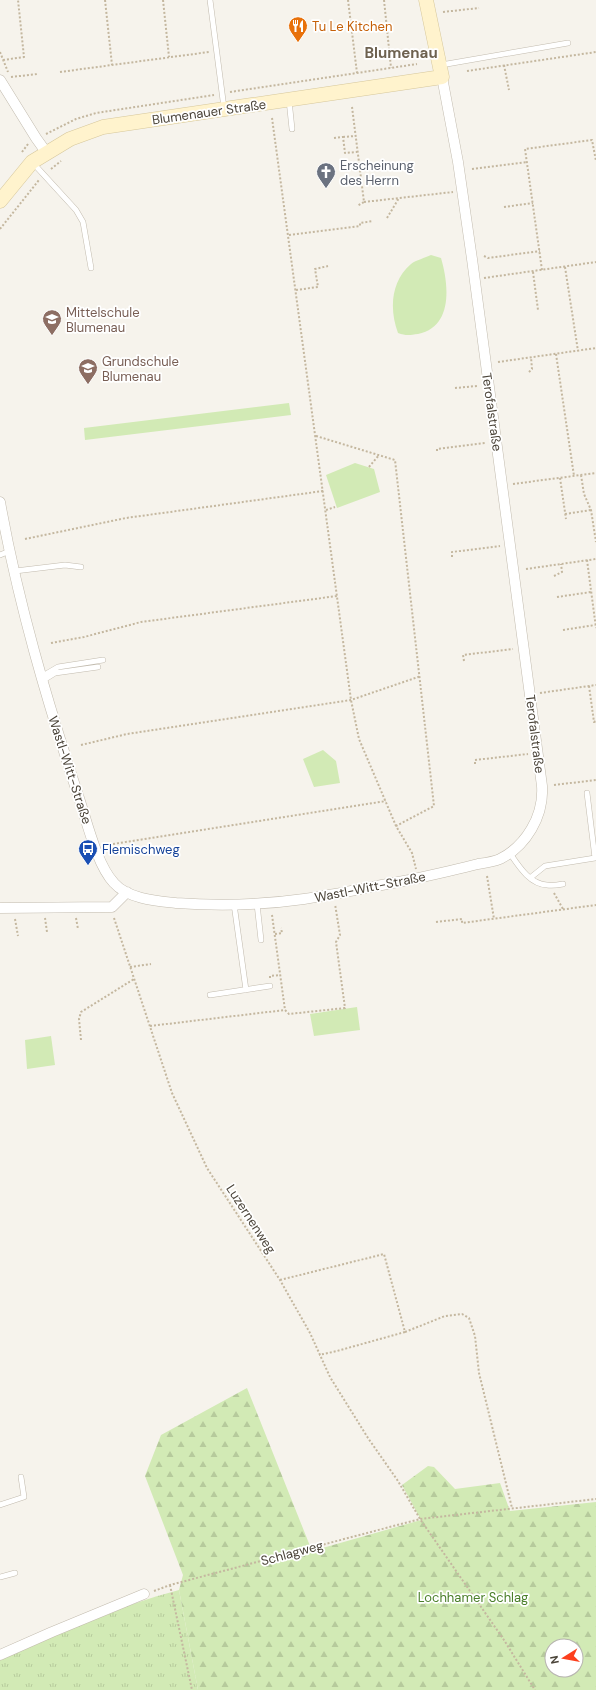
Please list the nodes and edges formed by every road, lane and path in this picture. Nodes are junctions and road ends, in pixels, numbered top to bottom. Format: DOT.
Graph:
graph roads {
  1 [pos="18,0"];
  2 [pos="105,0"];
  3 [pos="163,0"];
  4 [pos="210,0"];
  5 [pos="348,0"];
  6 [pos="384,0"];
  7 [pos="426,0"];
  8 [pos="479,8"];
  9 [pos="443,12"];
  10 [pos="568,42"];
  11 [pos="216,51"];
  12 [pos="596,52"];
  13 [pos="169,57"];
  14 [pos="2,60"];
  15 [pos="112,65"];
  16 [pos="504,65"];
  17 [pos="391,68"];
  18 [pos="441,71"];
  19 [pos="463,71"];
  20 [pos="60,72"];
  21 [pos="357,73"];
  22 [pos="38,74"];
  23 [pos="0,80"];
  24 [pos="509,90"];
  25 [pos="289,100"];
  26 [pos="352,106"];
  27 [pos="224,109"];
  28 [pos="272,118"];
  29 [pos="292,129"];
  30 [pos="354,136"];
  31 [pos="343,137"];
  32 [pos="334,138"];
  33 [pos="28,144"];
  34 [pos="46,152"];
  35 [pos="357,152"];
  36 [pos="21,153"];
  37 [pos="596,161"];
  38 [pos="32,162"];
  39 [pos="527,162"];
  40 [pos="472,169"];
  41 [pos="42,177"];
  42 [pos="462,191"];
  43 [pos="399,198"];
  44 [pos="0,201"];
  45 [pos="364,202"];
  46 [pos="533,202"];
  47 [pos="357,206"];
  48 [pos="504,207"];
  49 [pos="387,218"];
  50 [pos="373,221"];
  51 [pos="0,229"];
  52 [pos="288,236"];
  53 [pos="540,251"];
  54 [pos="484,256"];
  55 [pos="596,262"];
  56 [pos="328,266"];
  57 [pos="565,267"];
  58 [pos="91,268"];
  59 [pos="542,270"];
  60 [pos="533,272"];
  61 [pos="474,280"];
  62 [pos="296,290"];
  63 [pos="538,310"];
  64 [pos="596,348"];
  65 [pos="578,351"];
  66 [pos="556,354"];
  67 [pos="531,358"];
  68 [pos="498,362"];
  69 [pos="529,372"];
  70 [pos="488,385"];
  71 [pos="455,388"];
  72 [pos="316,436"];
  73 [pos="496,442"];
  74 [pos="437,451"];
  75 [pos="379,455"];
  76 [pos="369,468"];
  77 [pos="596,473"];
  78 [pos="581,475"];
  79 [pos="574,476"];
  80 [pos="560,478"];
  81 [pos="502,486"];
  82 [pos="323,491"];
  83 [pos="0,502"];
  84 [pos="335,506"];
  85 [pos="326,510"];
  86 [pos="591,510"];
  87 [pos="565,514"];
  88 [pos="566,519"];
  89 [pos="25,539"];
  90 [pos="596,542"];
  91 [pos="510,545"];
  92 [pos="10,551"];
  93 [pos="0,555"];
  94 [pos="452,557"];
  95 [pos="596,559"];
  96 [pos="587,560"];
  97 [pos="561,564"];
  98 [pos="81,567"];
  99 [pos="526,569"];
  100 [pos="15,571"];
  101 [pos="554,576"];
  102 [pos="591,592"];
  103 [pos="337,596"];
  104 [pos="558,597"];
  105 [pos="596,625"];
  106 [pos="596,628"];
  107 [pos="563,630"];
  108 [pos="51,643"];
  109 [pos="524,648"];
  110 [pos="103,660"];
  111 [pos="464,661"];
  112 [pos="98,667"];
  113 [pos="421,676"];
  114 [pos="42,679"];
  115 [pos="596,685"];
  116 [pos="588,686"];
  117 [pos="530,694"];
  118 [pos="351,700"];
  119 [pos="596,721"];
  120 [pos="81,745"];
  121 [pos="538,753"];
  122 [pos="475,764"];
  123 [pos="596,780"];
  124 [pos="542,786"];
  125 [pos="587,793"];
  126 [pos="386,801"];
  127 [pos="396,826"];
  128 [pos="534,826"];
  129 [pos="113,844"];
  130 [pos="509,852"];
  131 [pos="487,876"];
  132 [pos="418,878"];
  133 [pos="530,878"];
  134 [pos="563,884"];
  135 [pos="550,885"];
  136 [pos="126,892"];
  137 [pos="334,894"];
  138 [pos="234,904"];
  139 [pos="257,904"];
  140 [pos="596,905"];
  141 [pos="112,907"];
  142 [pos="0,908"];
  143 [pos="13,908"];
  144 [pos="563,909"];
  145 [pos="272,916"];
  146 [pos="494,919"];
  147 [pos="436,922"];
  148 [pos="281,928"];
  149 [pos="274,934"];
  150 [pos="18,936"];
  151 [pos="261,940"];
  152 [pos="151,964"];
  153 [pos="130,967"];
  154 [pos="134,979"];
  155 [pos="270,986"];
  156 [pos="246,990"];
  157 [pos="210,995"];
  158 [pos="285,1010"];
  159 [pos="150,1026"];
  160 [pos="81,1040"];
  161 [pos="280,1280"];
  162 [pos="405,1332"];
  163 [pos="319,1355"];
  164 [pos="21,1477"];
  165 [pos="596,1499"];
  166 [pos="0,1505"];
  167 [pos="512,1508"];
  168 [pos="420,1519"];
  169 [pos="15,1572"];
  170 [pos="0,1577"];
  171 [pos="170,1585"];
  172 [pos="144,1594"];
  173 [pos="0,1655"];
  174 [pos="192,1690"];
  175 [pos="535,1690"];
  1 -- 14 [label="path"];
  2 -- 15 [label="path"];
  3 -- 13 [label="path"];
  4 -- 11 [label="lane"];
  5 -- 21 [label="path"];
  6 -- 17 [label="path"];
  7 -- 18 [label="street, Terofalstraße"];
  8 -- 9 [label="path"];
  10 -- 18 [label="lane"];
  11 -- 13 [label="path"];
  11 -- 27 [label="lane"];
  12 -- 16 [label="path"];
  13 -- 15 [label="path"];
  15 -- 20 [label="path"];
  16 -- 19 [label="path"];
  16 -- 24 [label="path"];
  18 -- 25 [label="street, Blumenauer Straße"];
  18 -- 42 [label="street, Terofalstraße"];
  22 -- 23 [label="path"];
  23 -- 34 [label="street"];
  25 -- 27 [label="street, Blumenauer Straße"];
  25 -- 29 [label="lane"];
  26 -- 30 [label="path"];
  27 -- 34 [label="street, Blumenauer Straße"];
  28 -- 52 [label="path"];
  30 -- 31 [label="path"];
  30 -- 35 [label="path"];
  31 -- 32 [label="path"];
  31 -- 35 [label="path"];
  33 -- 36 [label="path"];
  34 -- 38 [label="street, Blumenauer Straße"];
  35 -- 45 [label="path"];
  37 -- 39 [label="path"];
  38 -- 44 [label="street, Blumenauer Straße"];
  38 -- 58 [label="lane"];
  39 -- 40 [label="path"];
  39 -- 46 [label="path"];
  41 -- 51 [label="path"];
  42 -- 43 [label="path"];
  42 -- 61 [label="street, Terofalstraße"];
  43 -- 45 [label="path"];
  43 -- 49 [label="path"];
  45 -- 47 [label="path"];
  46 -- 48 [label="path"];
  46 -- 53 [label="path"];
  50 -- 52 [label="path"];
  52 -- 62 [label="path"];
  53 -- 54 [label="path"];
  53 -- 59 [label="path"];
  55 -- 57 [label="path"];
  56 -- 62 [label="path"];
  57 -- 59 [label="path"];
  57 -- 65 [label="path"];
  59 -- 60 [label="path"];
  60 -- 61 [label="path"];
  60 -- 63 [label="path"];
  61 -- 70 [label="street, Terofalstraße"];
  62 -- 72 [label="path"];
  64 -- 65 [label="path"];
  65 -- 66 [label="path"];
  66 -- 67 [label="path"];
  66 -- 79 [label="path"];
  67 -- 68 [label="path"];
  67 -- 69 [label="path"];
  70 -- 71 [label="path"];
  70 -- 73 [label="street, Terofalstraße"];
  72 -- 75 [label="path"];
  72 -- 82 [label="path"];
  73 -- 74 [label="path"];
  73 -- 81 [label="street, Terofalstraße"];
  75 -- 76 [label="path"];
  75 -- 113 [label="path"];
  77 -- 78 [label="path"];
  78 -- 79 [label="path"];
  78 -- 86 [label="path"];
  79 -- 80 [label="path"];
  80 -- 81 [label="path"];
  80 -- 87 [label="path"];
  81 -- 91 [label="street, Terofalstraße"];
  82 -- 85 [label="path"];
  82 -- 89 [label="path"];
  83 -- 92 [label="street, Wastl-Witt-Straße"];
  84 -- 85 [label="path"];
  85 -- 103 [label="path"];
  86 -- 87 [label="path"];
  86 -- 90 [label="path"];
  87 -- 88 [label="path"];
  91 -- 94 [label="path"];
  91 -- 109 [label="street, Terofalstraße"];
  92 -- 93 [label="lane"];
  92 -- 100 [label="street, Wastl-Witt-Straße"];
  95 -- 96 [label="path"];
  96 -- 97 [label="path"];
  96 -- 102 [label="path"];
  97 -- 99 [label="path"];
  97 -- 101 [label="path"];
  98 -- 100 [label="lane"];
  100 -- 114 [label="street, Wastl-Witt-Straße"];
  102 -- 104 [label="path"];
  102 -- 105 [label="path"];
  103 -- 108 [label="path"];
  103 -- 118 [label="path"];
  105 -- 106 [label="path"];
  105 -- 107 [label="path"];
  109 -- 111 [label="path"];
  109 -- 117 [label="street, Terofalstraße"];
  110 -- 114 [label="lane"];
  112 -- 114 [label="lane"];
  113 -- 118 [label="path"];
  113 -- 127 [label="path"];
  114 -- 136 [label="street, Wastl-Witt-Straße"];
  115 -- 116 [label="path"];
  116 -- 117 [label="path"];
  116 -- 119 [label="path"];
  117 -- 121 [label="street, Terofalstraße"];
  118 -- 120 [label="path"];
  118 -- 126 [label="path"];
  121 -- 122 [label="path"];
  121 -- 124 [label="street, Terofalstraße"];
  123 -- 124 [label="path"];
  124 -- 128 [label="street, Terofalstraße"];
  125 -- 133 [label="lane"];
  126 -- 127 [label="path"];
  126 -- 129 [label="path"];
  127 -- 132 [label="path"];
  128 -- 130 [label="street, Wastl-Witt-Straße"];
  130 -- 132 [label="street, Wastl-Witt-Straße"];
  130 -- 133 [label="lane"];
  131 -- 146 [label="path"];
  132 -- 137 [label="street, Wastl-Witt-Straße"];
  133 -- 135 [label="lane"];
  134 -- 135 [label="lane"];
  135 -- 144 [label="path"];
  136 -- 138 [label="street, Wastl-Witt-Straße"];
  136 -- 141 [label="street"];
  137 -- 139 [label="street, Wastl-Witt-Straße"];
  137 -- 158 [label="path"];
  138 -- 139 [label="street, Wastl-Witt-Straße"];
  138 -- 156 [label="lane"];
  139 -- 151 [label="lane"];
  140 -- 144 [label="path"];
  141 -- 143 [label="street"];
  141 -- 153 [label="path, Luzernenweg"];
  142 -- 143 [label="street"];
  143 -- 150 [label="path"];
  144 -- 146 [label="path"];
  145 -- 149 [label="path"];
  146 -- 147 [label="path"];
  148 -- 149 [label="path"];
  149 -- 158 [label="path"];
  152 -- 153 [label="path"];
  153 -- 154 [label="path, Luzernenweg"];
  154 -- 159 [label="path, Luzernenweg"];
  154 -- 160 [label="path"];
  155 -- 156 [label="lane"];
  156 -- 157 [label="lane"];
  158 -- 159 [label="path"];
  159 -- 161 [label="path, Luzernenweg"];
  161 -- 162 [label="path"];
  161 -- 163 [label="path, Luzernenweg"];
  162 -- 163 [label="path"];
  162 -- 167 [label="path"];
  163 -- 168 [label="path, Luzernenweg"];
  164 -- 166 [label="lane"];
  165 -- 167 [label="path, Schlagweg"];
  167 -- 168 [label="path, Schlagweg"];
  168 -- 171 [label="path, Schlagweg"];
  168 -- 175 [label="path, Luzernenweg"];
  169 -- 170 [label="lane"];
  171 -- 172 [label="path, Schlagweg"];
  171 -- 174 [label="path"];
  172 -- 173 [label="street"];
}
